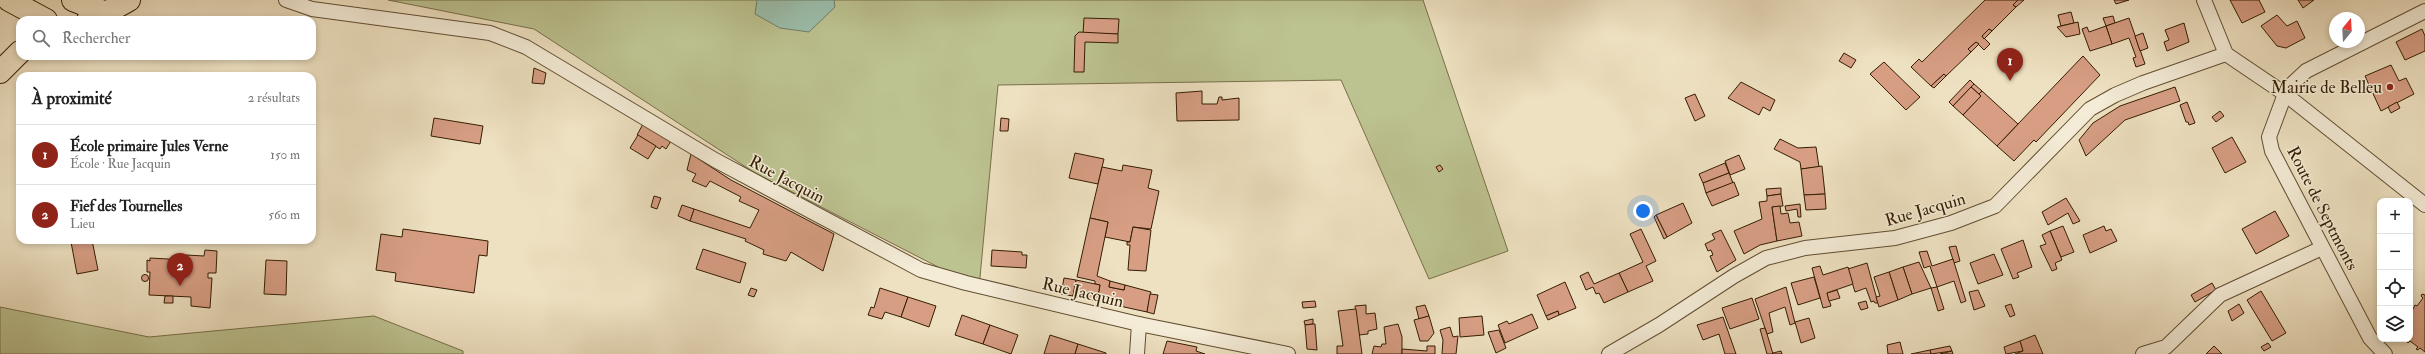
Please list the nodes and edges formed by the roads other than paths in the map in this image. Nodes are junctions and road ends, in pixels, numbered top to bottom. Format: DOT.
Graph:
graph roads {
  1 [pos="4,0"];
  2 [pos="9,0"];
  3 [pos="74,0"];
  4 [pos="129,0"];
  5 [pos="286,0"];
  6 [pos="2204,0"];
  7 [pos="0,9"];
  8 [pos="2425,11"];
  9 [pos="39,16"];
  10 [pos="97,16"];
  11 [pos="2226,54"];
  12 [pos="16,56"];
  13 [pos="0,72"];
  14 [pos="2286,94"];
  15 [pos="2425,205"];
  16 [pos="2322,248"];
  17 [pos="1139,324"];
  18 [pos="1137,354"];
  19 [pos="1288,354"];
  20 [pos="1609,354"];
  21 [pos="2143,354"];
  22 [pos="2385,354"];
  1 -- 7 [label="main road"];
  2 -- 9 [label="main road"];
  3 -- 10 [label="main road"];
  4 -- 10 [label="main road"];
  5 -- 17 [label="street, Rue Jacquin"];
  6 -- 11 [label="street"];
  8 -- 14 [label="street, Route de Septmonts"];
  11 -- 14 [label="street"];
  11 -- 20 [label="street, Rue Jacquin"];
  12 -- 13 [label="main road"];
  14 -- 15 [label="street"];
  14 -- 16 [label="street, Route de Septmonts"];
  16 -- 21 [label="street"];
  16 -- 22 [label="street, Route de Septmonts"];
  17 -- 18 [label="street"];
  17 -- 19 [label="street, Rue Jacquin"];
}
